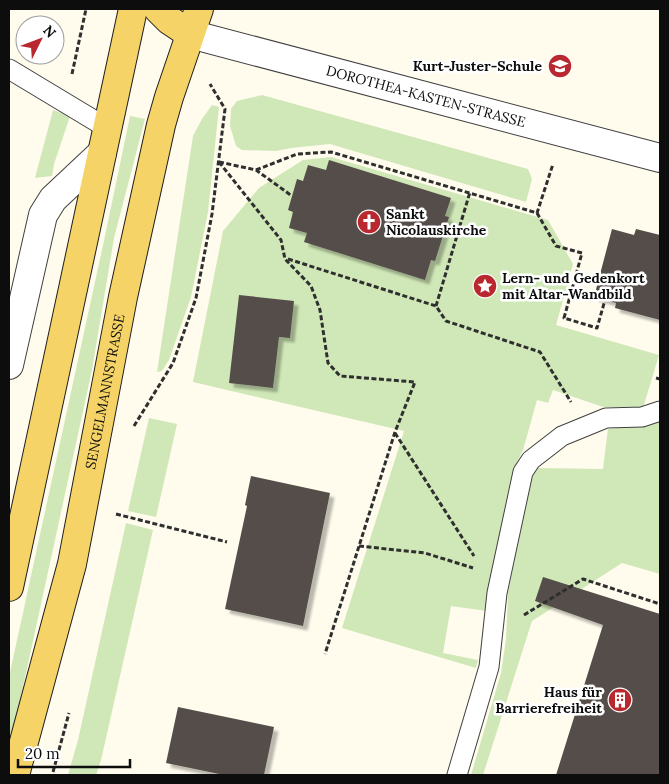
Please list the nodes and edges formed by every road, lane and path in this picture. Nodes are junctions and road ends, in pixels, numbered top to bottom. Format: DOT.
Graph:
graph roads {
  1 [pos="133,9"];
  2 [pos="158,9"];
  3 [pos="199,9"];
  4 [pos="190,34"];
  5 [pos="9,68"];
  6 [pos="210,84"];
  7 [pos="564,133"];
  8 [pos="105,140"];
  9 [pos="660,158"];
  10 [pos="219,162"];
  11 [pos="256,170"];
  12 [pos="470,192"];
  13 [pos="292,196"];
  14 [pos="537,213"];
  15 [pos="285,259"];
  16 [pos="605,300"];
  17 [pos="436,306"];
  18 [pos="9,365"];
  19 [pos="660,411"];
  20 [pos="606,418"];
  21 [pos="134,426"];
  22 [pos="395,432"];
  23 [pos="112,513"];
  24 [pos="226,542"];
  25 [pos="359,546"];
  26 [pos="483,571"];
  27 [pos="9,586"];
  28 [pos="498,594"];
  29 [pos="660,604"];
  30 [pos="492,636"];
  31 [pos="325,654"];
  32 [pos="15,775"];
  33 [pos="457,775"];
  1 -- 8 [label="main road"];
  2 -- 4 [label="main road"];
  3 -- 4 [label="main road, SENGELMANNSTRASSE"];
  4 -- 7 [label="street, DOROTHEA-KASTEN-STRASSE"];
  4 -- 32 [label="main road, SENGELMANNSTRASSE"];
  5 -- 8 [label="lane"];
  6 -- 10 [label="path"];
  7 -- 9 [label="street, DOROTHEA-KASTEN-STRASSE"];
  7 -- 14 [label="path"];
  8 -- 18 [label="street"];
  8 -- 27 [label="main road"];
  10 -- 11 [label="path"];
  10 -- 15 [label="path"];
  10 -- 21 [label="path"];
  11 -- 12 [label="path"];
  11 -- 13 [label="path"];
  12 -- 14 [label="path"];
  12 -- 17 [label="path"];
  14 -- 16 [label="path"];
  15 -- 17 [label="path"];
  15 -- 22 [label="path"];
  17 -- 20 [label="path"];
  19 -- 20 [label="lane"];
  20 -- 28 [label="lane"];
  22 -- 25 [label="path"];
  22 -- 26 [label="path"];
  23 -- 24 [label="path"];
  25 -- 26 [label="path"];
  25 -- 31 [label="path"];
  26 -- 28 [label="path"];
  28 -- 30 [label="lane"];
  29 -- 30 [label="path"];
  30 -- 33 [label="lane"];
}
